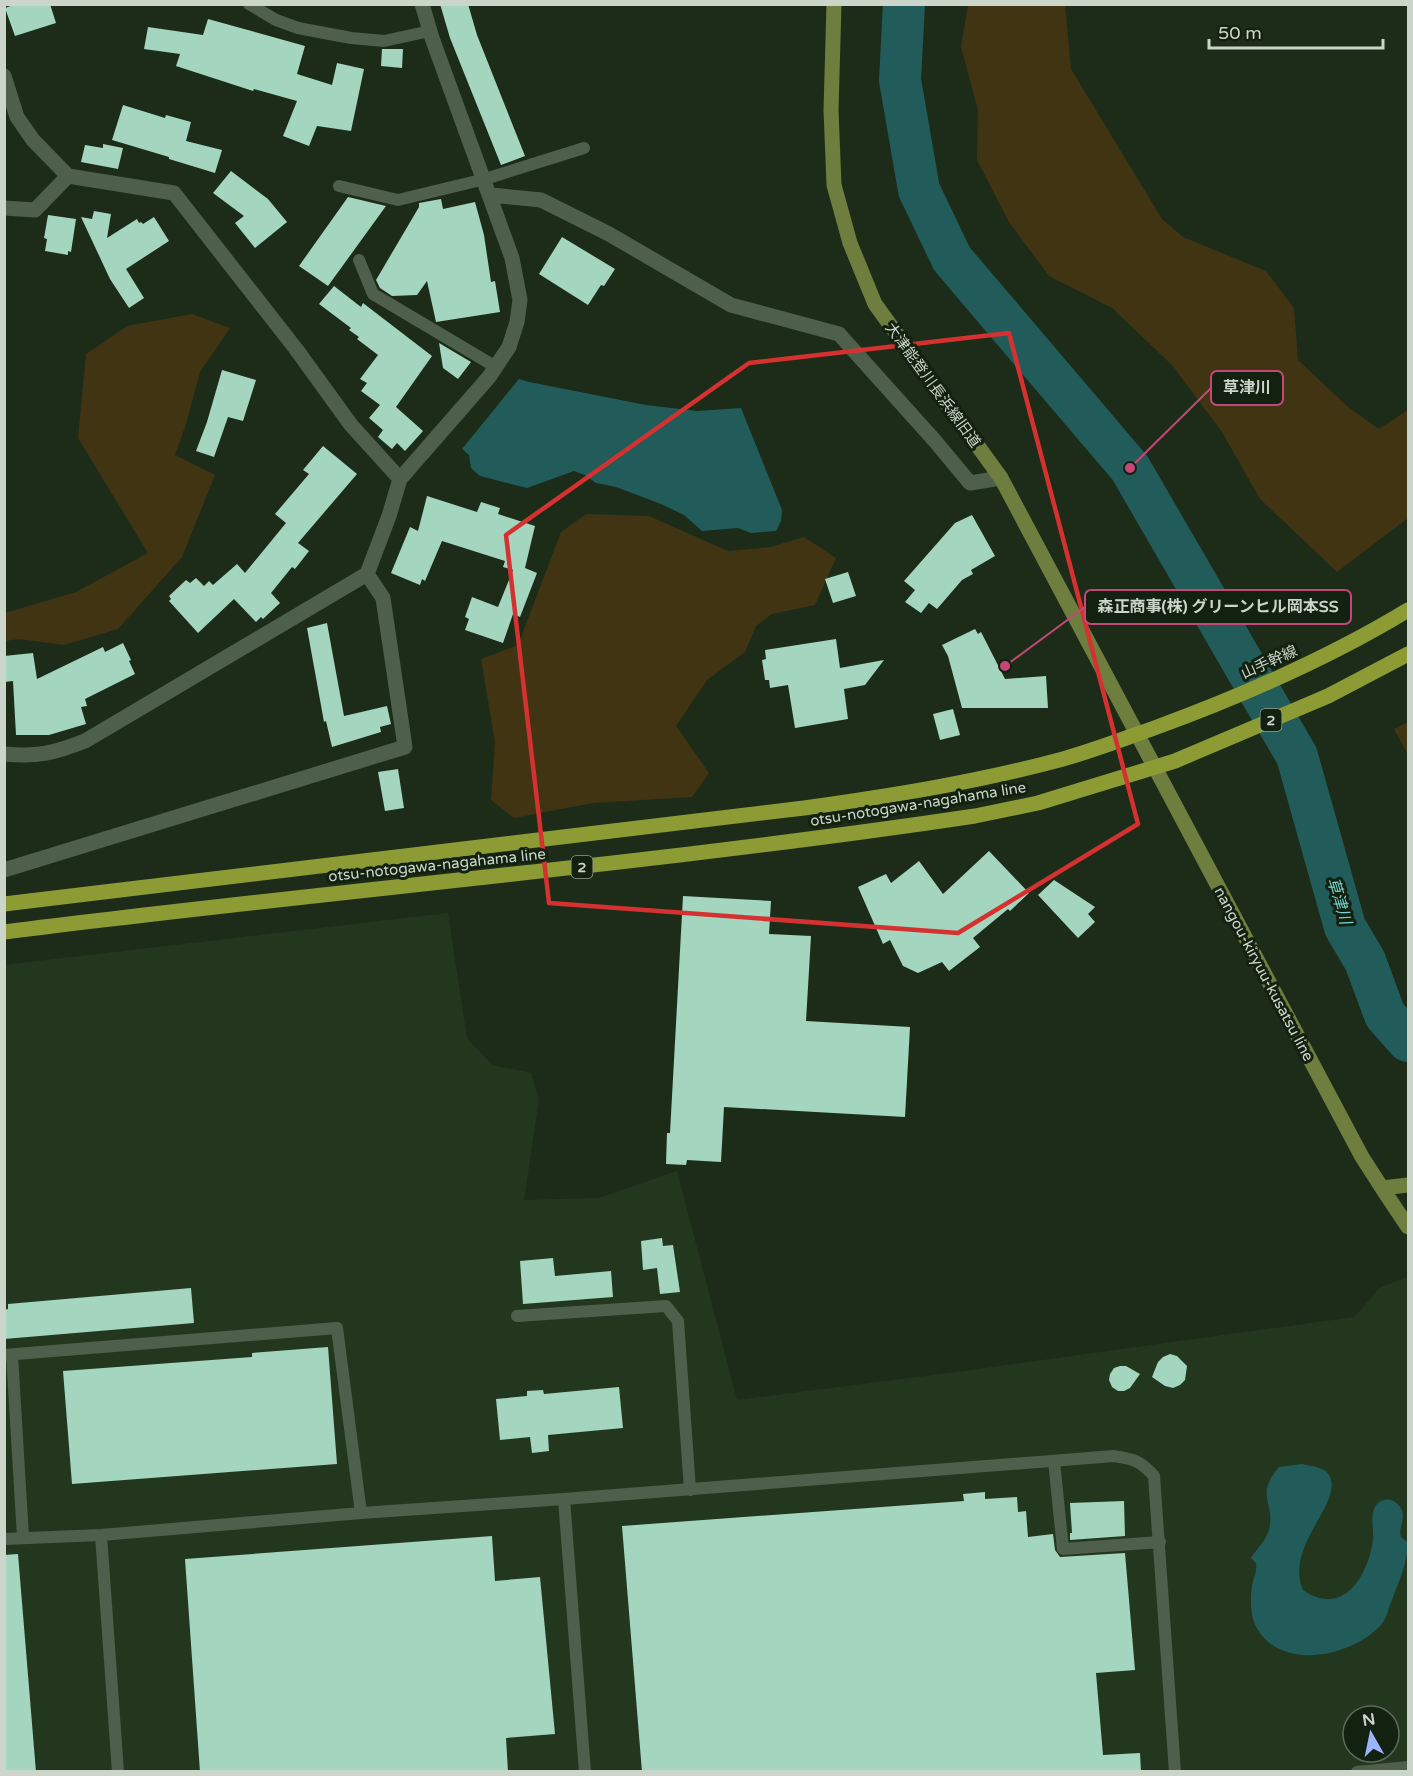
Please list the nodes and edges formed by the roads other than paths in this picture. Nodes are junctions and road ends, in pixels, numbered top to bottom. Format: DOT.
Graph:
graph roads {
  1 [pos="249,4"];
  2 [pos="422,4"];
  3 [pos="834,4"];
  4 [pos="430,31"];
  5 [pos="4,76"];
  6 [pos="584,148"];
  7 [pos="68,176"];
  8 [pos="485,179"];
  9 [pos="339,186"];
  10 [pos="491,195"];
  11 [pos="4,208"];
  12 [pos="359,260"];
  13 [pos="496,367"];
  14 [pos="1001,478"];
  15 [pos="400,479"];
  16 [pos="367,574"];
  17 [pos="1408,610"];
  18 [pos="1408,654"];
  19 [pos="1138,735"];
  20 [pos="4,754"];
  21 [pos="1154,768"];
  22 [pos="4,870"];
  23 [pos="4,904"];
  24 [pos="4,933"];
  25 [pos="1408,1185"];
  26 [pos="1382,1188"];
  27 [pos="1408,1227"];
  28 [pos="517,1316"];
  29 [pos="8,1355"];
  30 [pos="1054,1461"];
  31 [pos="690,1490"];
  32 [pos="564,1499"];
  33 [pos="361,1513"];
  34 [pos="101,1536"];
  35 [pos="23,1537"];
  36 [pos="4,1539"];
  37 [pos="1160,1542"];
  38 [pos="1402,1769"];
  39 [pos="118,1772"];
  40 [pos="585,1772"];
  41 [pos="1175,1772"];
  42 [pos="1357,1772"];
  1 -- 4 [label="lane"];
  2 -- 4 [label="street"];
  3 -- 14 [label="street, 大津能登川長浜線旧道"];
  4 -- 8 [label="street"];
  5 -- 7 [label="street"];
  6 -- 8 [label="lane"];
  7 -- 11 [label="street"];
  7 -- 15 [label="street"];
  8 -- 9 [label="lane"];
  8 -- 10 [label="street"];
  10 -- 13 [label="street"];
  10 -- 14 [label="street"];
  12 -- 13 [label="lane"];
  13 -- 15 [label="street"];
  14 -- 19 [label="street, 大津能登川長浜線旧道"];
  15 -- 16 [label="street"];
  16 -- 20 [label="street"];
  16 -- 22 [label="street"];
  17 -- 19 [label="main road, 山手幹線 / 2"];
  18 -- 21 [label="main road, 2"];
  19 -- 21 [label="street, nangou-kiryuu-kusatsu line"];
  19 -- 23 [label="main road, otsu-notogawa-nagahama line / 2"];
  21 -- 24 [label="main road, otsu-notogawa-nagahama line / 2"];
  21 -- 26 [label="street, nangou-kiryuu-kusatsu line"];
  25 -- 26 [label="street"];
  26 -- 27 [label="street, nangou-kiryuu-kusatsu line"];
  28 -- 31 [label="lane"];
  29 -- 33 [label="lane"];
  29 -- 35 [label="lane"];
  30 -- 31 [label="lane"];
  30 -- 37 [label="lane"];
  30 -- 37 [label="lane"];
  31 -- 32 [label="lane"];
  32 -- 33 [label="lane"];
  32 -- 40 [label="lane"];
  33 -- 34 [label="lane"];
  34 -- 35 [label="lane"];
  34 -- 39 [label="lane"];
  35 -- 36 [label="lane"];
  37 -- 41 [label="lane"];
  38 -- 42 [label="lane"];
}
